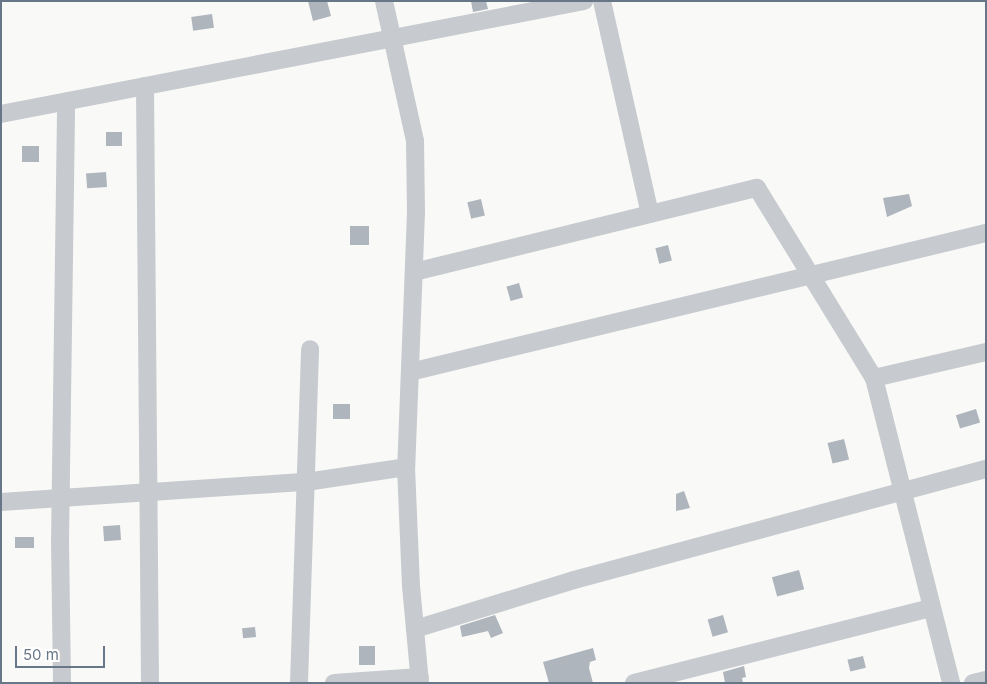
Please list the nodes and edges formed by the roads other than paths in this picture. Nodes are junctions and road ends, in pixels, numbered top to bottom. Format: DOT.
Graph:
graph roads {
  1 [pos="384,1"];
  2 [pos="584,1"];
  3 [pos="602,1"];
  4 [pos="392,38"];
  5 [pos="145,86"];
  6 [pos="66,102"];
  7 [pos="1,114"];
  8 [pos="650,214"];
  9 [pos="986,234"];
  10 [pos="414,272"];
  11 [pos="811,276"];
  12 [pos="310,349"];
  13 [pos="986,352"];
  14 [pos="410,372"];
  15 [pos="874,378"];
  16 [pos="406,467"];
  17 [pos="986,468"];
  18 [pos="306,482"];
  19 [pos="901,490"];
  20 [pos="148,492"];
  21 [pos="61,498"];
  22 [pos="1,502"];
  23 [pos="932,608"];
  24 [pos="415,629"];
  25 [pos="420,680"];
  26 [pos="986,680"];
  27 [pos="62,683"];
  28 [pos="150,683"];
  29 [pos="299,683"];
  30 [pos="334,683"];
  31 [pos="634,683"];
  32 [pos="951,683"];
  33 [pos="973,683"];
  1 -- 4 [label="street"];
  2 -- 4 [label="street"];
  3 -- 8 [label="street"];
  4 -- 5 [label="street"];
  4 -- 10 [label="street"];
  5 -- 6 [label="street"];
  5 -- 20 [label="street"];
  6 -- 7 [label="street"];
  6 -- 21 [label="street"];
  8 -- 10 [label="street"];
  8 -- 11 [label="street"];
  9 -- 11 [label="street"];
  10 -- 14 [label="street"];
  11 -- 14 [label="street"];
  11 -- 15 [label="street"];
  12 -- 18 [label="street"];
  13 -- 15 [label="street"];
  14 -- 16 [label="street"];
  15 -- 19 [label="street"];
  16 -- 18 [label="street"];
  16 -- 24 [label="street"];
  17 -- 19 [label="street"];
  18 -- 20 [label="street"];
  18 -- 29 [label="street"];
  19 -- 23 [label="street"];
  19 -- 24 [label="street"];
  20 -- 21 [label="street"];
  20 -- 28 [label="street"];
  21 -- 22 [label="street"];
  21 -- 27 [label="street"];
  23 -- 31 [label="street"];
  23 -- 32 [label="street"];
  24 -- 25 [label="street"];
  25 -- 30 [label="street"];
  26 -- 33 [label="street"];
}
